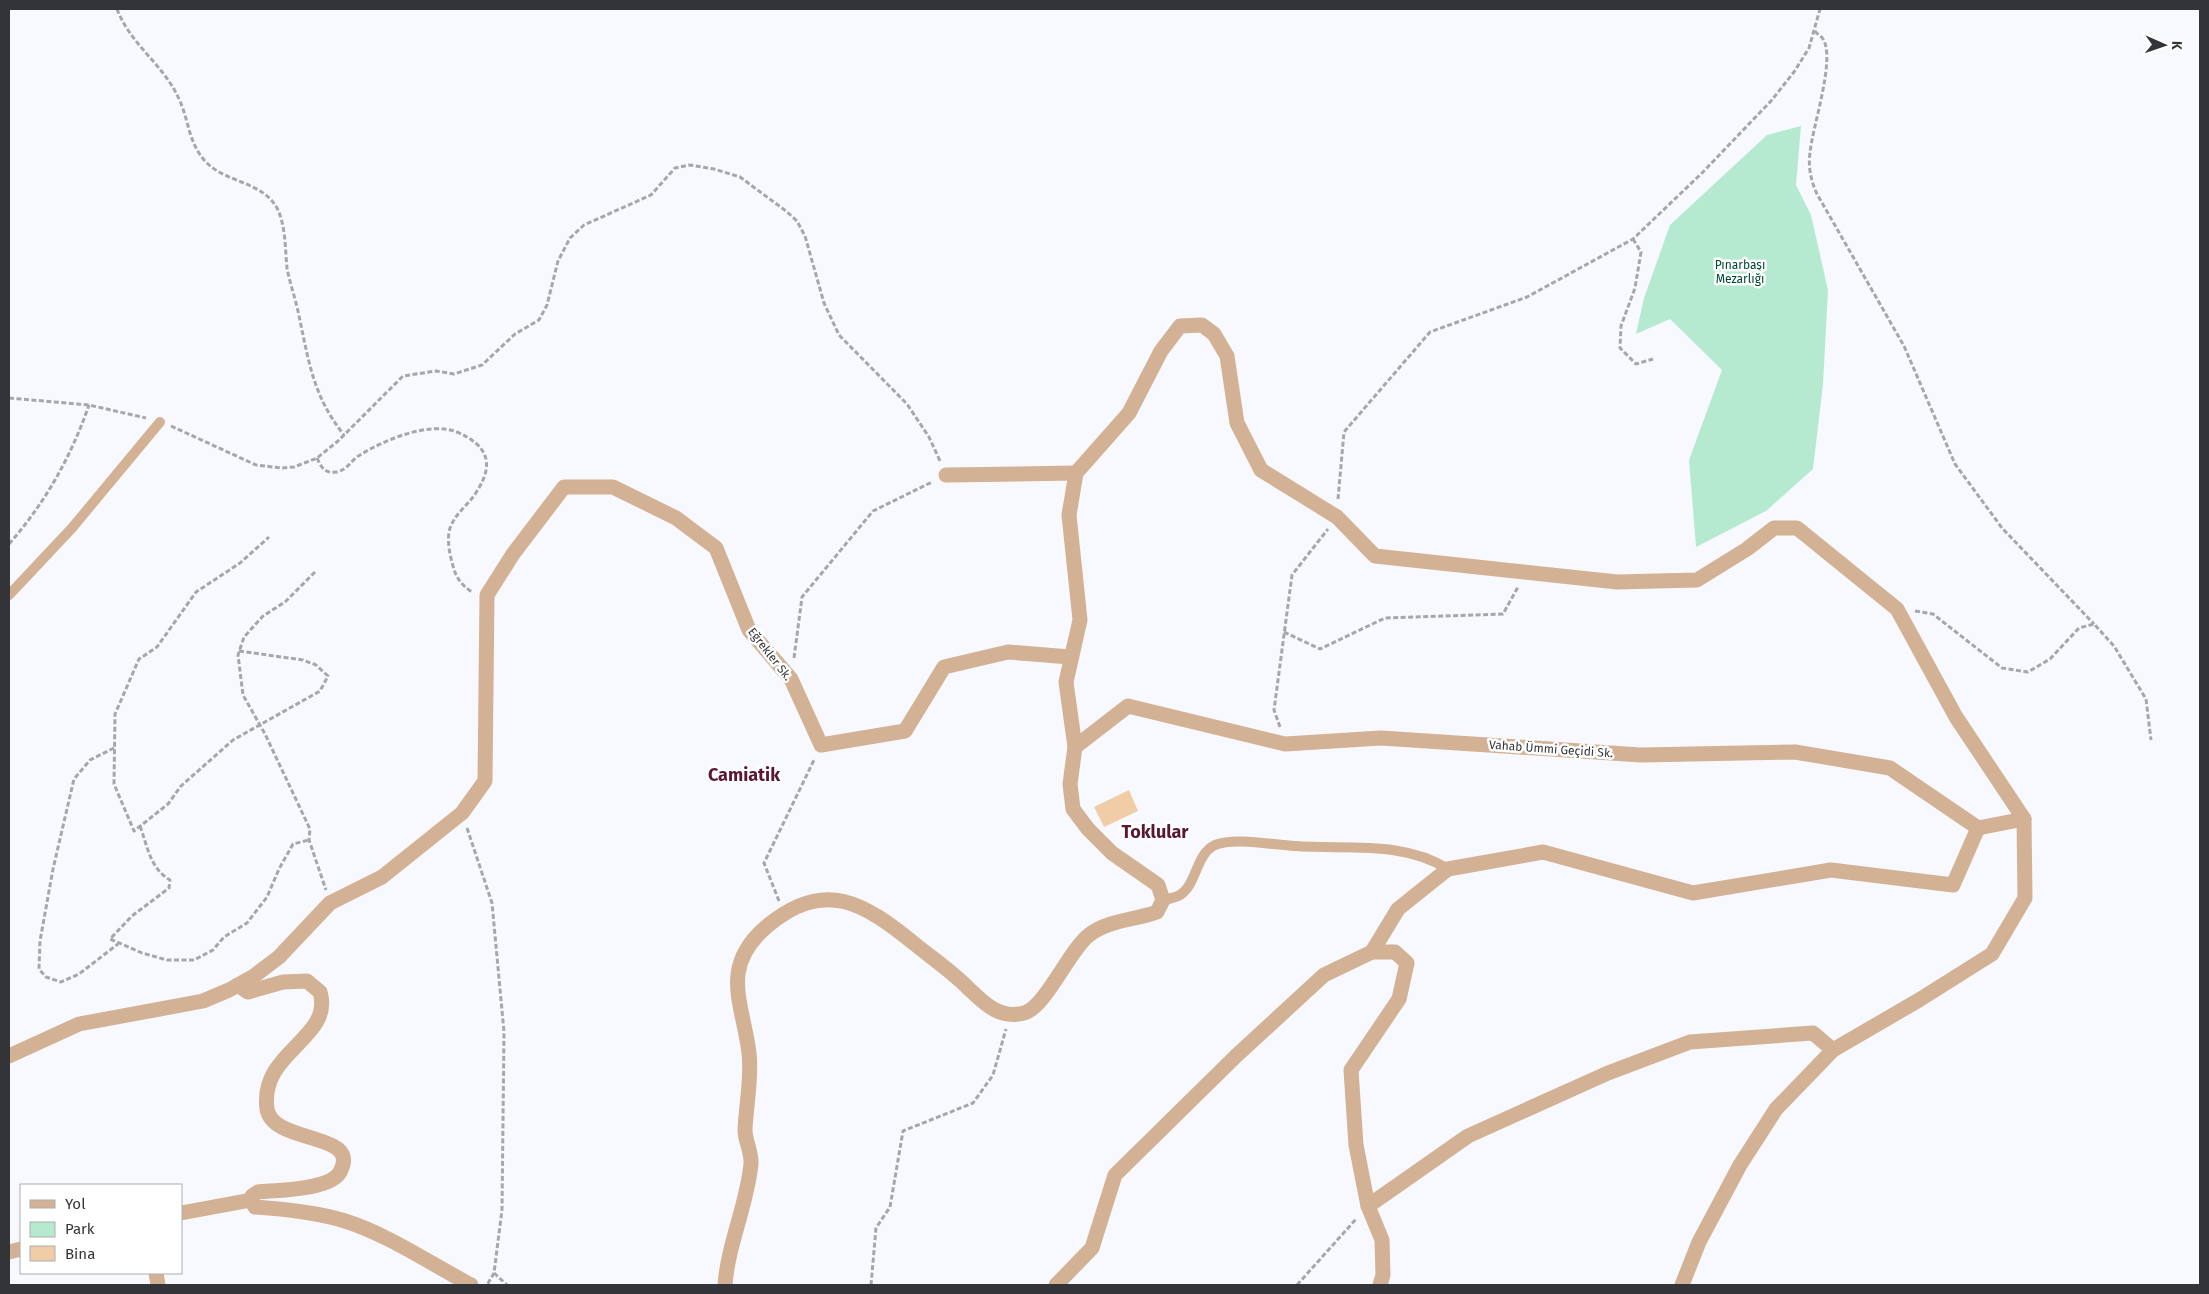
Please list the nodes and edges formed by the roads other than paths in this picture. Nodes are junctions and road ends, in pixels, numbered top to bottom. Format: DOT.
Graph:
graph roads {
  1 [pos="160,422"];
  2 [pos="1076,473"];
  3 [pos="946,475"];
  4 [pos="9,594"];
  5 [pos="1070,657"];
  6 [pos="1075,747"];
  7 [pos="2024,820"];
  8 [pos="1978,828"];
  9 [pos="1448,869"];
  10 [pos="1163,900"];
  11 [pos="1372,952"];
  12 [pos="238,985"];
  13 [pos="1833,1050"];
  14 [pos="9,1056"];
  15 [pos="251,1200"];
  16 [pos="1368,1206"];
  17 [pos="182,1213"];
  18 [pos="471,1285"];
  19 [pos="726,1285"];
  20 [pos="1056,1285"];
  21 [pos="1380,1285"];
  22 [pos="1682,1285"];
  1 -- 4 [label="lane"];
  2 -- 3 [label="street"];
  2 -- 5 [label="street"];
  2 -- 7 [label="street"];
  5 -- 6 [label="street"];
  5 -- 12 [label="street, Eğrekler Sk."];
  6 -- 8 [label="street, Vahab Ümmi Geçidi Sk."];
  6 -- 10 [label="street"];
  7 -- 8 [label="street"];
  7 -- 13 [label="street"];
  8 -- 9 [label="street"];
  9 -- 10 [label="lane"];
  9 -- 11 [label="street"];
  10 -- 19 [label="street"];
  11 -- 16 [label="street"];
  11 -- 20 [label="street"];
  12 -- 14 [label="street"];
  12 -- 15 [label="street"];
  13 -- 16 [label="street"];
  13 -- 22 [label="street"];
  15 -- 17 [label="street"];
  15 -- 18 [label="street"];
  16 -- 21 [label="street"];
}
